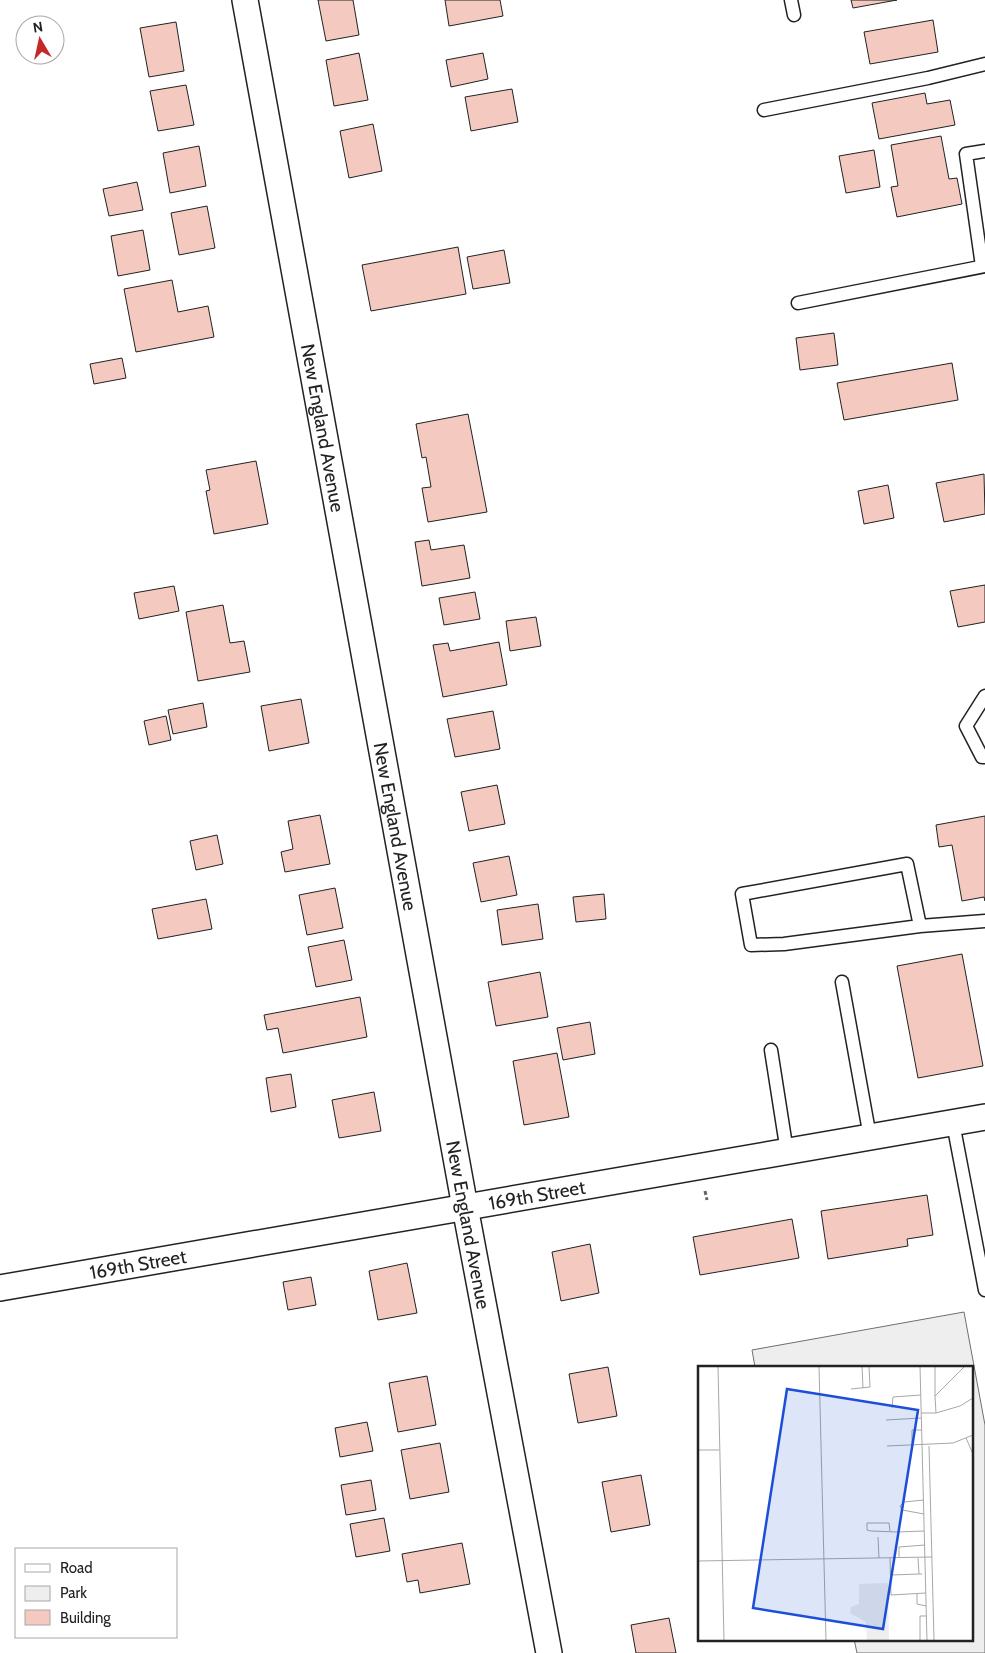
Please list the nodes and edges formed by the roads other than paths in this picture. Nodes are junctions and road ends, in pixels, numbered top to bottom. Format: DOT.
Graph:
graph roads {
  1 [pos="245,0"];
  2 [pos="791,0"];
  3 [pos="794,15"];
  4 [pos="985,64"];
  5 [pos="764,110"];
  6 [pos="985,150"];
  7 [pos="984,266"];
  8 [pos="798,303"];
  9 [pos="985,696"];
  10 [pos="985,757"];
  11 [pos="985,920"];
  12 [pos="920,926"];
  13 [pos="842,982"];
  14 [pos="771,1050"];
  15 [pos="985,1117"];
  16 [pos="953,1123"];
  17 [pos="870,1137"];
  18 [pos="787,1152"];
  19 [pos="465,1207"];
  20 [pos="981,1248"];
  21 [pos="0,1288"];
  22 [pos="985,1290"];
  23 [pos="548,1653"];
  1 -- 19 [label="street, New England Avenue"];
  2 -- 3 [label="lane"];
  4 -- 5 [label="lane"];
  6 -- 7 [label="lane"];
  7 -- 8 [label="lane"];
  9 -- 10 [label="lane"];
  11 -- 12 [label="lane"];
  12 -- 12 [label="lane"];
  13 -- 17 [label="lane"];
  14 -- 18 [label="lane"];
  15 -- 16 [label="street, 169th Street"];
  16 -- 17 [label="street, 169th Street"];
  16 -- 20 [label="lane"];
  17 -- 18 [label="street, 169th Street"];
  18 -- 19 [label="street, 169th Street"];
  19 -- 21 [label="street, 169th Street"];
  19 -- 23 [label="street, New England Avenue"];
  20 -- 22 [label="lane"];
}
